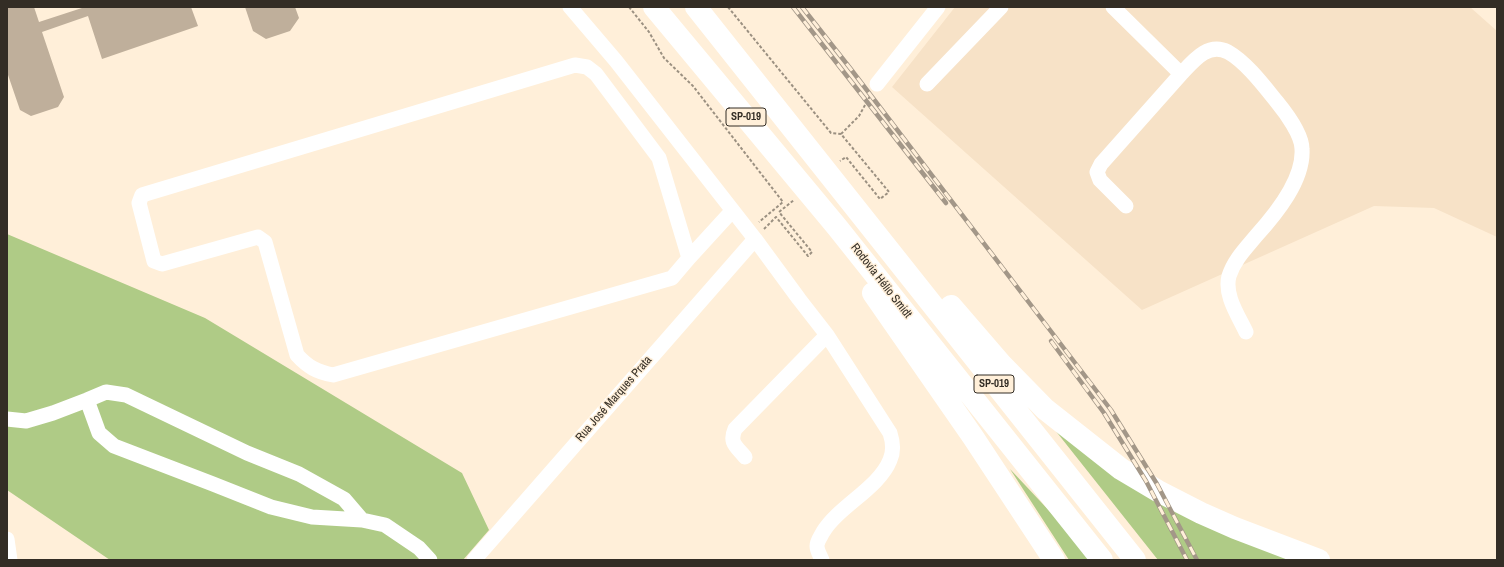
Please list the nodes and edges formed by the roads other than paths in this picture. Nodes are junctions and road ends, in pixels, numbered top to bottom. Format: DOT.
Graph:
graph roads {
  1 [pos="570,7"];
  2 [pos="654,7"];
  3 [pos="696,7"];
  4 [pos="938,7"];
  5 [pos="1001,7"];
  6 [pos="1113,7"];
  7 [pos="1181,74"];
  8 [pos="877,84"];
  9 [pos="926,84"];
  10 [pos="1126,206"];
  11 [pos="856,207"];
  12 [pos="732,211"];
  13 [pos="837,227"];
  14 [pos="758,235"];
  15 [pos="689,258"];
  16 [pos="1246,332"];
  17 [pos="827,335"];
  18 [pos="87,400"];
  19 [pos="7,419"];
  20 [pos="745,457"];
  21 [pos="362,520"];
  22 [pos="7,539"];
  23 [pos="10,560"];
  24 [pos="430,560"];
  25 [pos="474,560"];
  26 [pos="822,560"];
  27 [pos="1054,560"];
  28 [pos="1102,560"];
  29 [pos="1135,560"];
  30 [pos="1319,560"];
  1 -- 12 [label="lane"];
  2 -- 13 [label="highway, Rodovia Hélio Smidt / SP-019"];
  3 -- 11 [label="highway, SP-019"];
  4 -- 8 [label="lane"];
  5 -- 9 [label="lane"];
  6 -- 7 [label="lane"];
  7 -- 10 [label="lane"];
  7 -- 16 [label="lane"];
  11 -- 29 [label="highway, SP-019"];
  11 -- 30 [label="highway"];
  12 -- 14 [label="lane"];
  12 -- 15 [label="lane"];
  13 -- 27 [label="highway"];
  13 -- 28 [label="highway, Rodovia Hélio Smidt / SP-019"];
  14 -- 17 [label="lane"];
  14 -- 25 [label="lane, Rua José Marques Prata"];
  15 -- 15 [label="lane"];
  17 -- 20 [label="lane"];
  17 -- 26 [label="lane"];
  18 -- 19 [label="lane"];
  18 -- 21 [label="lane"];
  18 -- 21 [label="lane"];
  21 -- 24 [label="lane"];
  22 -- 23 [label="lane"];
}
